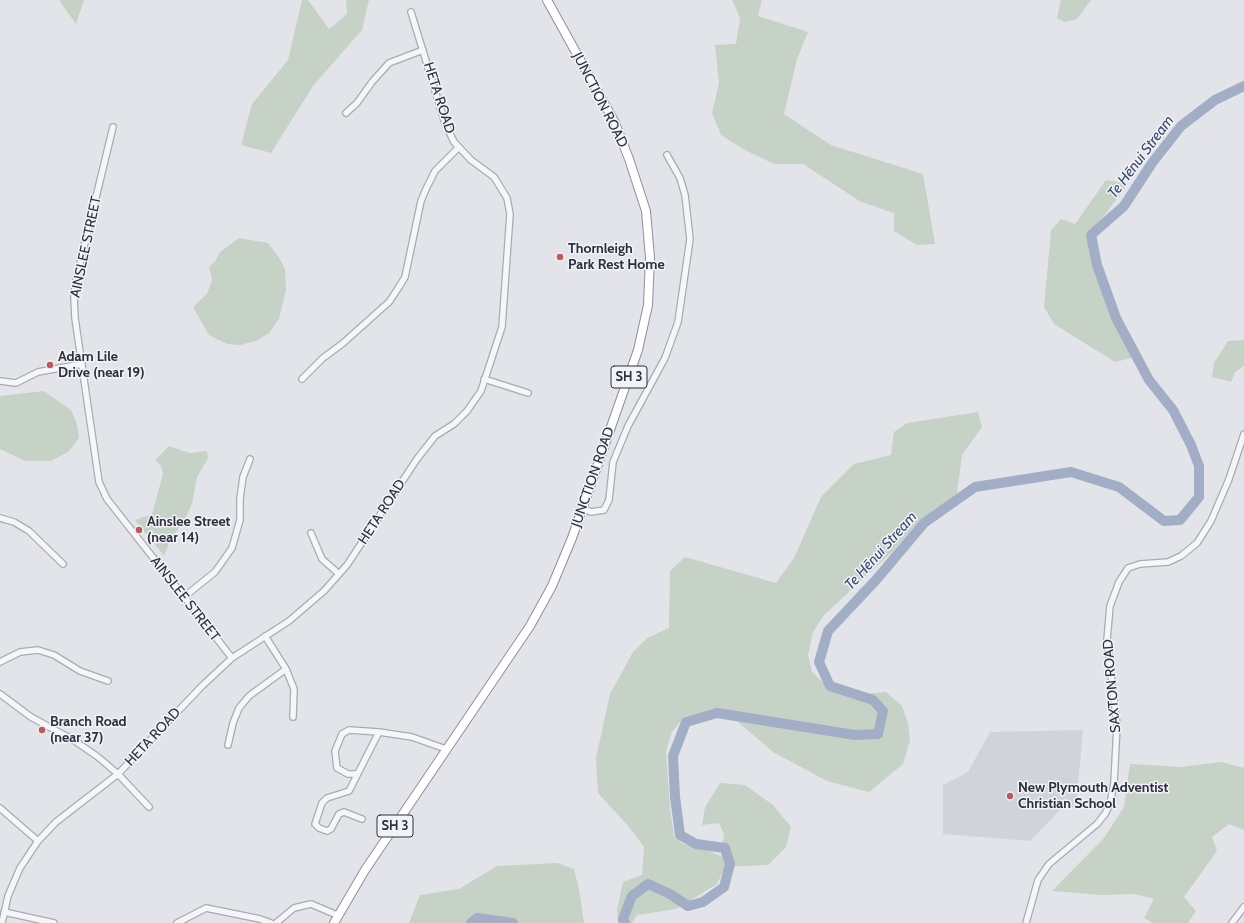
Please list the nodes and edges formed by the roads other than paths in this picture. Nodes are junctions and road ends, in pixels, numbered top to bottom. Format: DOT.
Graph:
graph roads {
  1 [pos="547,0"];
  2 [pos="411,12"];
  3 [pos="423,50"];
  4 [pos="346,113"];
  5 [pos="113,127"];
  6 [pos="459,148"];
  7 [pos="667,155"];
  8 [pos="82,364"];
  9 [pos="302,379"];
  10 [pos="484,379"];
  11 [pos="0,381"];
  12 [pos="528,393"];
  13 [pos="1244,434"];
  14 [pos="250,459"];
  15 [pos="582,508"];
  16 [pos="0,518"];
  17 [pos="311,533"];
  18 [pos="62,564"];
  19 [pos="339,574"];
  20 [pos="184,597"];
  21 [pos="265,636"];
  22 [pos="232,658"];
  23 [pos="0,662"];
  24 [pos="286,669"];
  25 [pos="108,681"];
  26 [pos="0,694"];
  27 [pos="293,717"];
  28 [pos="379,732"];
  29 [pos="228,745"];
  30 [pos="446,749"];
  31 [pos="118,774"];
  32 [pos="357,774"];
  33 [pos="149,807"];
  34 [pos="0,808"];
  35 [pos="362,818"];
  36 [pos="38,841"];
  37 [pos="1244,907"];
  38 [pos="4,912"];
  39 [pos="336,919"];
  40 [pos="2,923"];
  41 [pos="54,923"];
  42 [pos="177,923"];
  43 [pos="272,923"];
  44 [pos="276,923"];
  45 [pos="1026,923"];
  46 [pos="1232,923"];
  1 -- 15 [label="highway, JUNCTION ROAD / SH 3"];
  2 -- 3 [label="street, HETA ROAD"];
  3 -- 4 [label="street"];
  3 -- 6 [label="street, HETA ROAD"];
  5 -- 8 [label="street, AINSLEE STREET"];
  6 -- 9 [label="street"];
  6 -- 10 [label="street, HETA ROAD"];
  7 -- 15 [label="street"];
  8 -- 11 [label="street"];
  8 -- 20 [label="street, AINSLEE STREET"];
  10 -- 12 [label="street"];
  10 -- 19 [label="street, HETA ROAD"];
  13 -- 45 [label="street, SAXTON ROAD"];
  14 -- 20 [label="street"];
  15 -- 30 [label="highway, JUNCTION ROAD / SH 3"];
  16 -- 18 [label="street"];
  17 -- 19 [label="street"];
  19 -- 21 [label="street, HETA ROAD"];
  20 -- 22 [label="street, AINSLEE STREET"];
  21 -- 22 [label="street, HETA ROAD"];
  21 -- 24 [label="street"];
  22 -- 31 [label="street, HETA ROAD"];
  23 -- 25 [label="street"];
  24 -- 27 [label="street"];
  24 -- 29 [label="street"];
  26 -- 31 [label="street"];
  28 -- 30 [label="street"];
  28 -- 32 [label="street"];
  28 -- 32 [label="street"];
  30 -- 39 [label="highway, JUNCTION ROAD / SH 3"];
  31 -- 33 [label="street"];
  31 -- 36 [label="street, HETA ROAD"];
  32 -- 35 [label="street"];
  34 -- 36 [label="street"];
  36 -- 38 [label="street, HETA ROAD"];
  37 -- 46 [label="street"];
  38 -- 40 [label="street, HETA ROAD"];
  38 -- 41 [label="street"];
  39 -- 44 [label="street"];
  42 -- 43 [label="street"];
}
